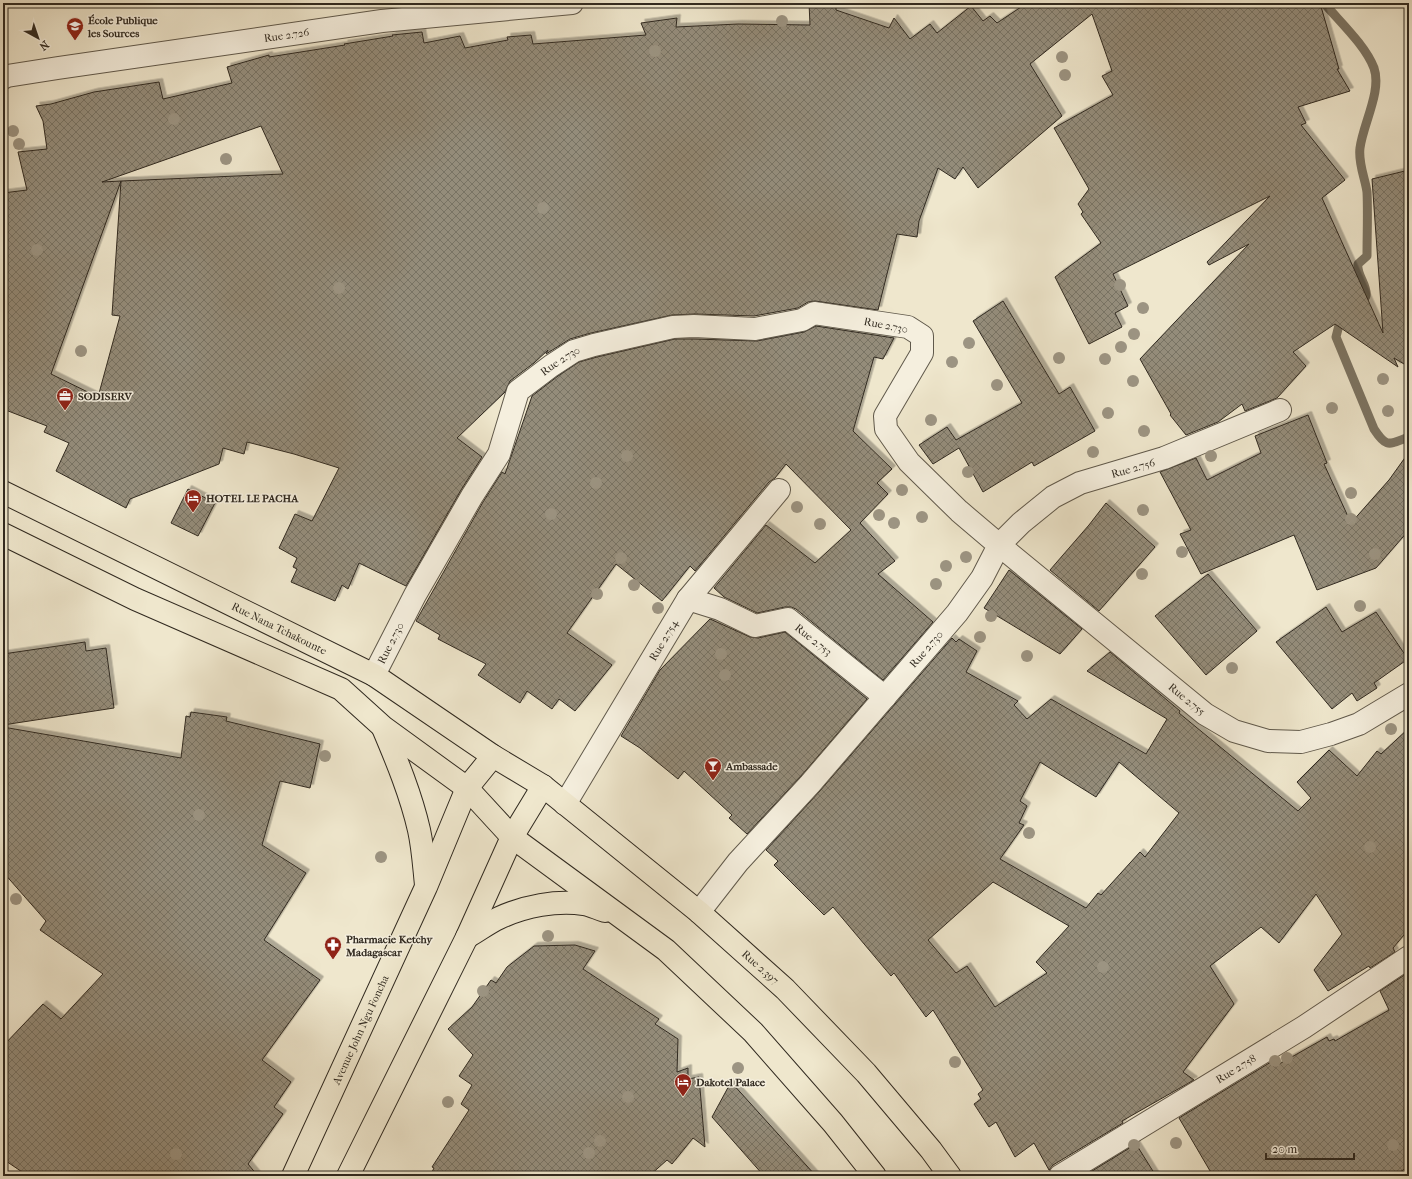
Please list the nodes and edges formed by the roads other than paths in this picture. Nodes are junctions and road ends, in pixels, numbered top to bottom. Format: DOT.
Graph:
graph roads {
  1 [pos="572,3"];
  2 [pos="3,78"];
  3 [pos="1280,410"];
  4 [pos="779,490"];
  5 [pos="3,492"];
  6 [pos="3,534"];
  7 [pos="999,545"];
  8 [pos="688,599"];
  9 [pos="374,675"];
  10 [pos="1409,694"];
  11 [pos="885,697"];
  12 [pos="383,727"];
  13 [pos="493,756"];
  14 [pos="543,786"];
  15 [pos="467,788"];
  16 [pos="565,804"];
  17 [pos="512,837"];
  18 [pos="426,887"];
  19 [pos="699,912"];
  20 [pos="622,917"];
  21 [pos="467,937"];
  22 [pos="1409,957"];
  23 [pos="293,1176"];
  24 [pos="348,1176"];
  25 [pos="875,1176"];
  26 [pos="950,1176"];
  27 [pos="1060,1176"];
  1 -- 2 [label="street, Rue 2.726"];
  3 -- 7 [label="street, Rue 2.756"];
  4 -- 8 [label="street, Rue 2.754"];
  5 -- 9 [label="main road, Rue Nana Tchakounte"];
  6 -- 12 [label="main road"];
  7 -- 9 [label="street, Rue 2.730"];
  7 -- 10 [label="street, Rue 2.755"];
  7 -- 11 [label="street, Rue 2.730"];
  8 -- 11 [label="street, Rue 2.753"];
  8 -- 16 [label="street, Rue 2.754"];
  9 -- 13 [label="main road, Rue Nana Tchakounte"];
  11 -- 19 [label="street, Rue 2.730"];
  12 -- 15 [label="main road"];
  12 -- 18 [label="main road"];
  13 -- 14 [label="main road, Rue Nana Tchakounte"];
  13 -- 15 [label="main road, Avenue John Ngu Foncha"];
  14 -- 16 [label="main road, Rue 2.397"];
  14 -- 17 [label="main road"];
  15 -- 17 [label="main road"];
  15 -- 18 [label="main road, Avenue John Ngu Foncha"];
  16 -- 19 [label="main road, Rue 2.397"];
  17 -- 20 [label="main road"];
  17 -- 21 [label="main road"];
  18 -- 23 [label="main road, Avenue John Ngu Foncha"];
  19 -- 26 [label="main road, Rue 2.397"];
  20 -- 21 [label="main road"];
  20 -- 25 [label="main road"];
  21 -- 24 [label="main road"];
  22 -- 27 [label="street, Rue 2.758"];
}
